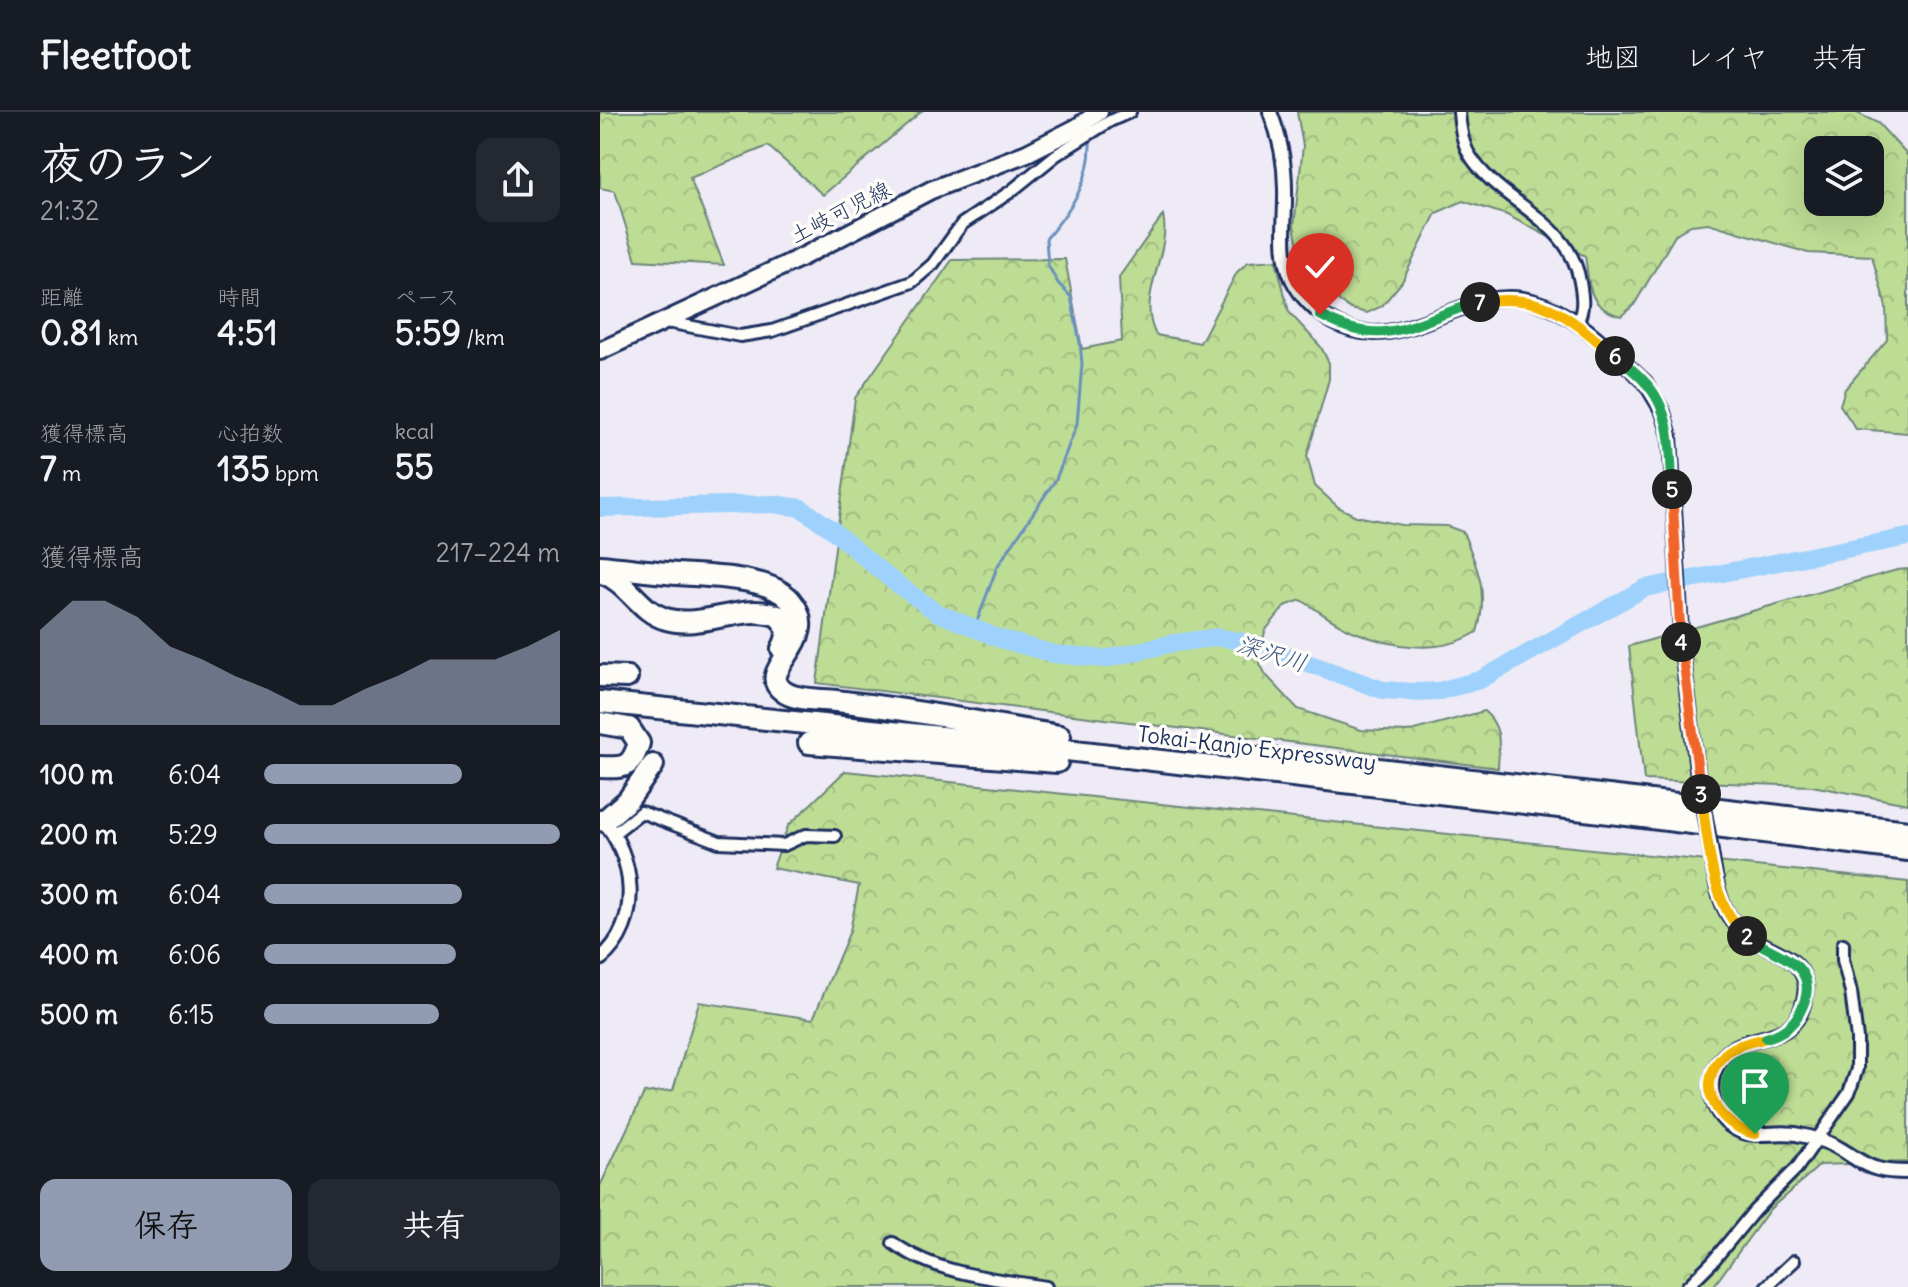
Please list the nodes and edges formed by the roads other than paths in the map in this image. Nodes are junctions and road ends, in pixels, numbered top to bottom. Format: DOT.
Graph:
graph roads {
  1 [pos="1130,112"];
  2 [pos="1270,112"];
  3 [pos="1459,112"];
  4 [pos="1104,117"];
  5 [pos="1079,133"];
  6 [pos="666,321"];
  7 [pos="1577,324"];
  8 [pos="600,351"];
  9 [pos="600,566"];
  10 [pos="600,572"];
  11 [pos="766,662"];
  12 [pos="600,676"];
  13 [pos="627,677"];
  14 [pos="600,694"];
  15 [pos="600,702"];
  16 [pos="600,723"];
  17 [pos="1060,736"];
  18 [pos="809,743"];
  19 [pos="653,765"];
  20 [pos="600,767"];
  21 [pos="1265,773"];
  22 [pos="606,824"];
  23 [pos="1908,831"];
  24 [pos="835,836"];
  25 [pos="1908,853"];
  26 [pos="1843,944"];
  27 [pos="600,959"];
  28 [pos="1817,1140"];
  29 [pos="1908,1172"];
  30 [pos="893,1243"];
  31 [pos="1794,1261"];
  32 [pos="1046,1287"];
  33 [pos="1687,1287"];
  34 [pos="1766,1287"];
  1 -- 4 [label="street"];
  2 -- 7 [label="street"];
  3 -- 7 [label="street"];
  4 -- 5 [label="main road, 土岐可児線"];
  5 -- 6 [label="main road, 土岐可児線"];
  5 -- 6 [label="street"];
  6 -- 8 [label="main road, 土岐可児線"];
  7 -- 28 [label="street, bridge"];
  9 -- 17 [label="highway"];
  10 -- 11 [label="highway"];
  12 -- 13 [label="highway"];
  14 -- 17 [label="highway, Tokai-Kanjo Expressway"];
  15 -- 21 [label="highway, Tokai-Kanjo Expressway"];
  16 -- 20 [label="highway"];
  17 -- 23 [label="highway, Tokai-Kanjo Expressway"];
  18 -- 21 [label="highway"];
  19 -- 22 [label="highway"];
  21 -- 25 [label="highway, Tokai-Kanjo Expressway"];
  22 -- 24 [label="street"];
  22 -- 27 [label="street"];
  26 -- 28 [label="street"];
  28 -- 29 [label="street"];
  28 -- 33 [label="street"];
  30 -- 32 [label="street"];
  31 -- 34 [label="street"];
}
